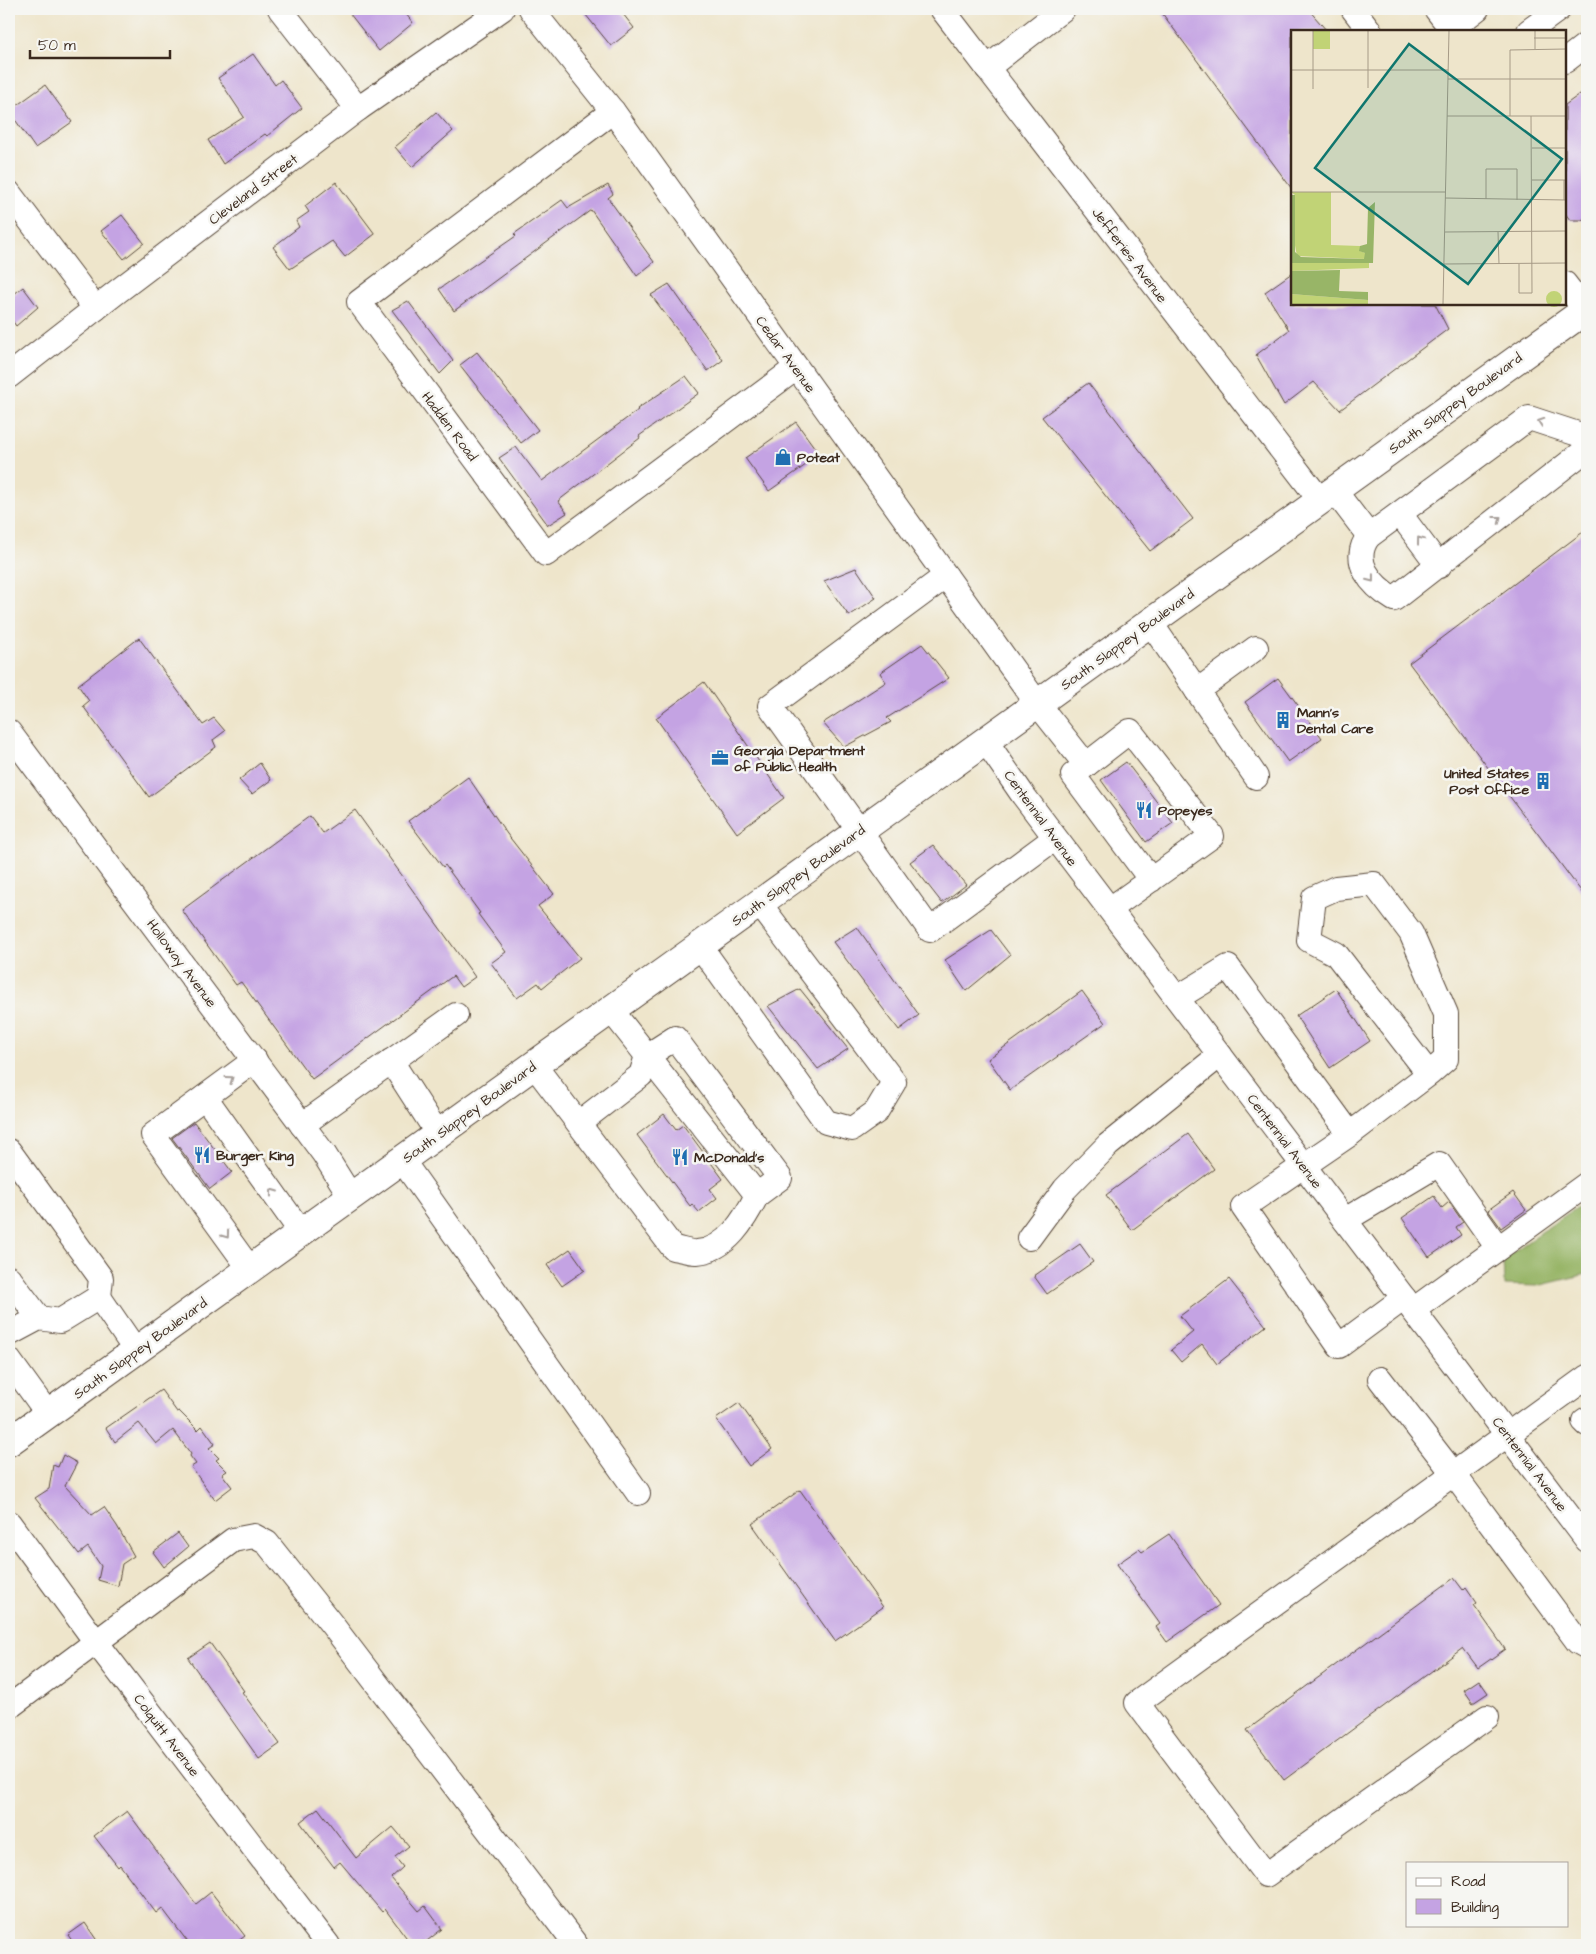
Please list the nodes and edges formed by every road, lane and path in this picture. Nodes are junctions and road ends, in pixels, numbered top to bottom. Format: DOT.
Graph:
graph roads {
  1 [pos="280,9"];
  2 [pos="502,9"];
  3 [pos="531,9"];
  4 [pos="942,9"];
  5 [pos="1063,9"];
  6 [pos="1353,9"];
  7 [pos="1436,9"];
  8 [pos="1477,9"];
  9 [pos="1559,9"];
  10 [pos="1369,30"];
  11 [pos="1452,30"];
  12 [pos="1530,30"];
  13 [pos="1587,44"];
  14 [pos="1566,60"];
  15 [pos="987,68"];
  16 [pos="358,109"];
  17 [pos="613,112"];
  18 [pos="9,193"];
  19 [pos="1566,285"];
  20 [pos="95,309"];
  21 [pos="1586,310"];
  22 [pos="796,368"];
  23 [pos="9,376"];
  24 [pos="1587,437"];
  25 [pos="1587,449"];
  26 [pos="1327,495"];
  27 [pos="1400,514"];
  28 [pos="1370,536"];
  29 [pos="1439,566"];
  30 [pos="946,576"];
  31 [pos="1150,622"];
  32 [pos="1256,648"];
  33 [pos="1197,691"];
  34 [pos="1036,703"];
  35 [pos="9,732"];
  36 [pos="985,740"];
  37 [pos="1086,765"];
  38 [pos="1256,777"];
  39 [pos="859,831"];
  40 [pos="1055,838"];
  41 [pos="1151,880"];
  42 [pos="759,903"];
  43 [pos="1110,909"];
  44 [pos="700,946"];
  45 [pos="1177,998"];
  46 [pos="611,1010"];
  47 [pos="456,1015"];
  48 [pos="1220,1055"];
  49 [pos="647,1056"];
  50 [pos="254,1060"];
  51 [pos="391,1061"];
  52 [pos="534,1065"];
  53 [pos="1428,1074"];
  54 [pos="196,1104"];
  55 [pos="578,1123"];
  56 [pos="302,1125"];
  57 [pos="438,1134"];
  58 [pos="1350,1134"];
  59 [pos="9,1151"];
  60 [pos="402,1160"];
  61 [pos="1304,1166"];
  62 [pos="1587,1184"];
  63 [pos="757,1195"];
  64 [pos="351,1197"];
  65 [pos="1345,1220"];
  66 [pos="302,1232"];
  67 [pos="1029,1238"];
  68 [pos="1498,1248"];
  69 [pos="250,1269"];
  70 [pos="9,1278"];
  71 [pos="98,1297"];
  72 [pos="1409,1304"];
  73 [pos="39,1318"];
  74 [pos="9,1334"];
  75 [pos="136,1351"];
  76 [pos="9,1360"];
  77 [pos="1587,1377"];
  78 [pos="1380,1379"];
  79 [pos="48,1414"];
  80 [pos="1587,1418"];
  81 [pos="1587,1424"];
  82 [pos="1507,1434"];
  83 [pos="9,1442"];
  84 [pos="1453,1473"];
  85 [pos="638,1493"];
  86 [pos="9,1523"];
  87 [pos="1587,1540"];
  88 [pos="96,1642"];
  89 [pos="1587,1647"];
  90 [pos="9,1707"];
  91 [pos="1487,1717"];
  92 [pos="328,1945"];
  93 [pos="576,1945"];
  1 -- 16 [label="street"];
  2 -- 16 [label="street, Cleveland Street"];
  3 -- 17 [label="street, Cedar Avenue"];
  4 -- 15 [label="street, Jefferies Avenue"];
  5 -- 15 [label="street"];
  6 -- 10 [label="street"];
  7 -- 11 [label="street"];
  8 -- 11 [label="street"];
  9 -- 12 [label="street"];
  13 -- 14 [label="street"];
  15 -- 26 [label="street, Jefferies Avenue"];
  16 -- 20 [label="street, Cleveland Street"];
  17 -- 22 [label="street, Cedar Avenue"];
  17 -- 22 [label="street, Hadden Road"];
  18 -- 20 [label="street"];
  19 -- 21 [label="street"];
  20 -- 23 [label="street, Cleveland Street"];
  21 -- 26 [label="main road, South Slappey Boulevard"];
  22 -- 30 [label="street, Cedar Avenue"];
  24 -- 27 [label="street, one-way"];
  29 -- 25 [label="street, one-way"];
  26 -- 28 [label="street, Jefferies Avenue"];
  26 -- 31 [label="main road, South Slappey Boulevard"];
  27 -- 28 [label="street"];
  29 -- 27 [label="street, one-way"];
  28 -- 29 [label="street, one-way"];
  30 -- 34 [label="street, Cedar Avenue"];
  30 -- 39 [label="street"];
  31 -- 33 [label="street"];
  31 -- 34 [label="main road, South Slappey Boulevard"];
  32 -- 33 [label="street"];
  33 -- 38 [label="street"];
  34 -- 36 [label="main road, South Slappey Boulevard"];
  34 -- 37 [label="street, Cedar Avenue"];
  35 -- 50 [label="street, Holloway Avenue"];
  36 -- 39 [label="main road, South Slappey Boulevard"];
  36 -- 40 [label="street, Centennial Avenue"];
  37 -- 41 [label="street"];
  37 -- 41 [label="street"];
  39 -- 40 [label="street"];
  39 -- 42 [label="main road, South Slappey Boulevard"];
  40 -- 43 [label="street, Centennial Avenue"];
  41 -- 43 [label="street"];
  42 -- 44 [label="main road, South Slappey Boulevard"];
  42 -- 44 [label="street"];
  43 -- 45 [label="street, Centennial Avenue"];
  44 -- 46 [label="main road, South Slappey Boulevard"];
  45 -- 48 [label="street, Centennial Avenue"];
  45 -- 58 [label="street"];
  46 -- 49 [label="street"];
  46 -- 52 [label="main road, South Slappey Boulevard"];
  47 -- 51 [label="street"];
  48 -- 61 [label="street, Centennial Avenue"];
  48 -- 67 [label="street"];
  49 -- 55 [label="street"];
  49 -- 63 [label="street"];
  49 -- 63 [label="street"];
  54 -- 50 [label="street, one-way"];
  50 -- 56 [label="street, Holloway Avenue"];
  51 -- 56 [label="street"];
  51 -- 57 [label="street"];
  52 -- 55 [label="street"];
  52 -- 57 [label="main road, South Slappey Boulevard"];
  53 -- 53 [label="street"];
  53 -- 58 [label="street"];
  66 -- 54 [label="street, one-way"];
  54 -- 69 [label="street, one-way"];
  55 -- 63 [label="street"];
  56 -- 64 [label="street, Holloway Avenue"];
  57 -- 60 [label="main road, South Slappey Boulevard"];
  58 -- 61 [label="street"];
  59 -- 71 [label="street"];
  60 -- 64 [label="main road, South Slappey Boulevard"];
  60 -- 85 [label="street"];
  61 -- 65 [label="street, Centennial Avenue"];
  61 -- 72 [label="street"];
  62 -- 68 [label="street"];
  64 -- 66 [label="main road, South Slappey Boulevard"];
  65 -- 68 [label="street"];
  65 -- 72 [label="street, Centennial Avenue"];
  66 -- 69 [label="main road, South Slappey Boulevard"];
  68 -- 72 [label="street"];
  69 -- 75 [label="main road, South Slappey Boulevard"];
  70 -- 73 [label="street"];
  71 -- 73 [label="street"];
  71 -- 75 [label="street"];
  72 -- 82 [label="street, Centennial Avenue"];
  73 -- 74 [label="street"];
  75 -- 79 [label="main road, South Slappey Boulevard"];
  76 -- 79 [label="street"];
  77 -- 82 [label="street"];
  78 -- 84 [label="street"];
  79 -- 83 [label="main road, South Slappey Boulevard"];
  80 -- 81 [label="street"];
  82 -- 84 [label="street"];
  82 -- 87 [label="street, Centennial Avenue"];
  84 -- 89 [label="street"];
  84 -- 91 [label="street"];
  86 -- 88 [label="street, Colquitt Avenue"];
  88 -- 90 [label="street"];
  88 -- 92 [label="street, Colquitt Avenue"];
  88 -- 93 [label="street"];
}
